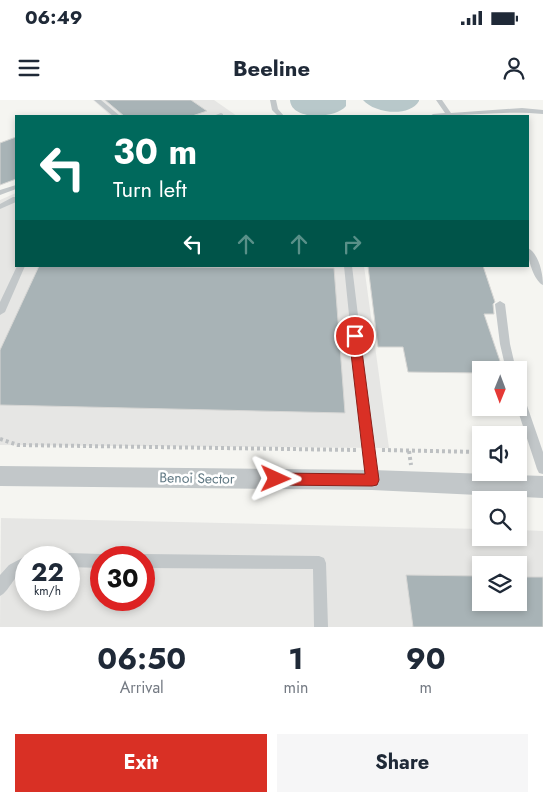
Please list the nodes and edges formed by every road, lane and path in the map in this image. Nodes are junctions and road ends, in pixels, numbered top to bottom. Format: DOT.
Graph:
graph roads {
  1 [pos="96,100"];
  2 [pos="272,100"];
  3 [pos="439,100"];
  4 [pos="543,112"];
  5 [pos="116,115"];
  6 [pos="280,115"];
  7 [pos="449,115"];
  8 [pos="15,187"];
  9 [pos="0,193"];
  10 [pos="15,200"];
  11 [pos="0,207"];
  12 [pos="529,253"];
  13 [pos="21,267"];
  14 [pos="348,267"];
  15 [pos="543,282"];
  16 [pos="500,304"];
  17 [pos="0,312"];
  18 [pos="509,361"];
  19 [pos="525,416"];
  20 [pos="0,440"];
  21 [pos="368,450"];
  22 [pos="472,452"];
  23 [pos="543,469"];
  24 [pos="0,476"];
  25 [pos="372,480"];
  26 [pos="543,487"];
  27 [pos="155,561"];
  28 [pos="15,567"];
  29 [pos="0,589"];
  30 [pos="321,627"];
  1 -- 5 [label="lane"];
  2 -- 6 [label="lane"];
  3 -- 7 [label="lane"];
  4 -- 7 [label="lane"];
  8 -- 9 [label="lane"];
  10 -- 11 [label="lane"];
  12 -- 15 [label="lane"];
  13 -- 17 [label="lane"];
  14 -- 21 [label="lane"];
  16 -- 18 [label="lane"];
  19 -- 23 [label="lane"];
  20 -- 21 [label="path"];
  21 -- 22 [label="path"];
  21 -- 25 [label="lane"];
  24 -- 25 [label="street, Benoi Sector"];
  25 -- 26 [label="street, Benoi Sector"];
  27 -- 30 [label="lane"];
  28 -- 29 [label="lane"];
}
